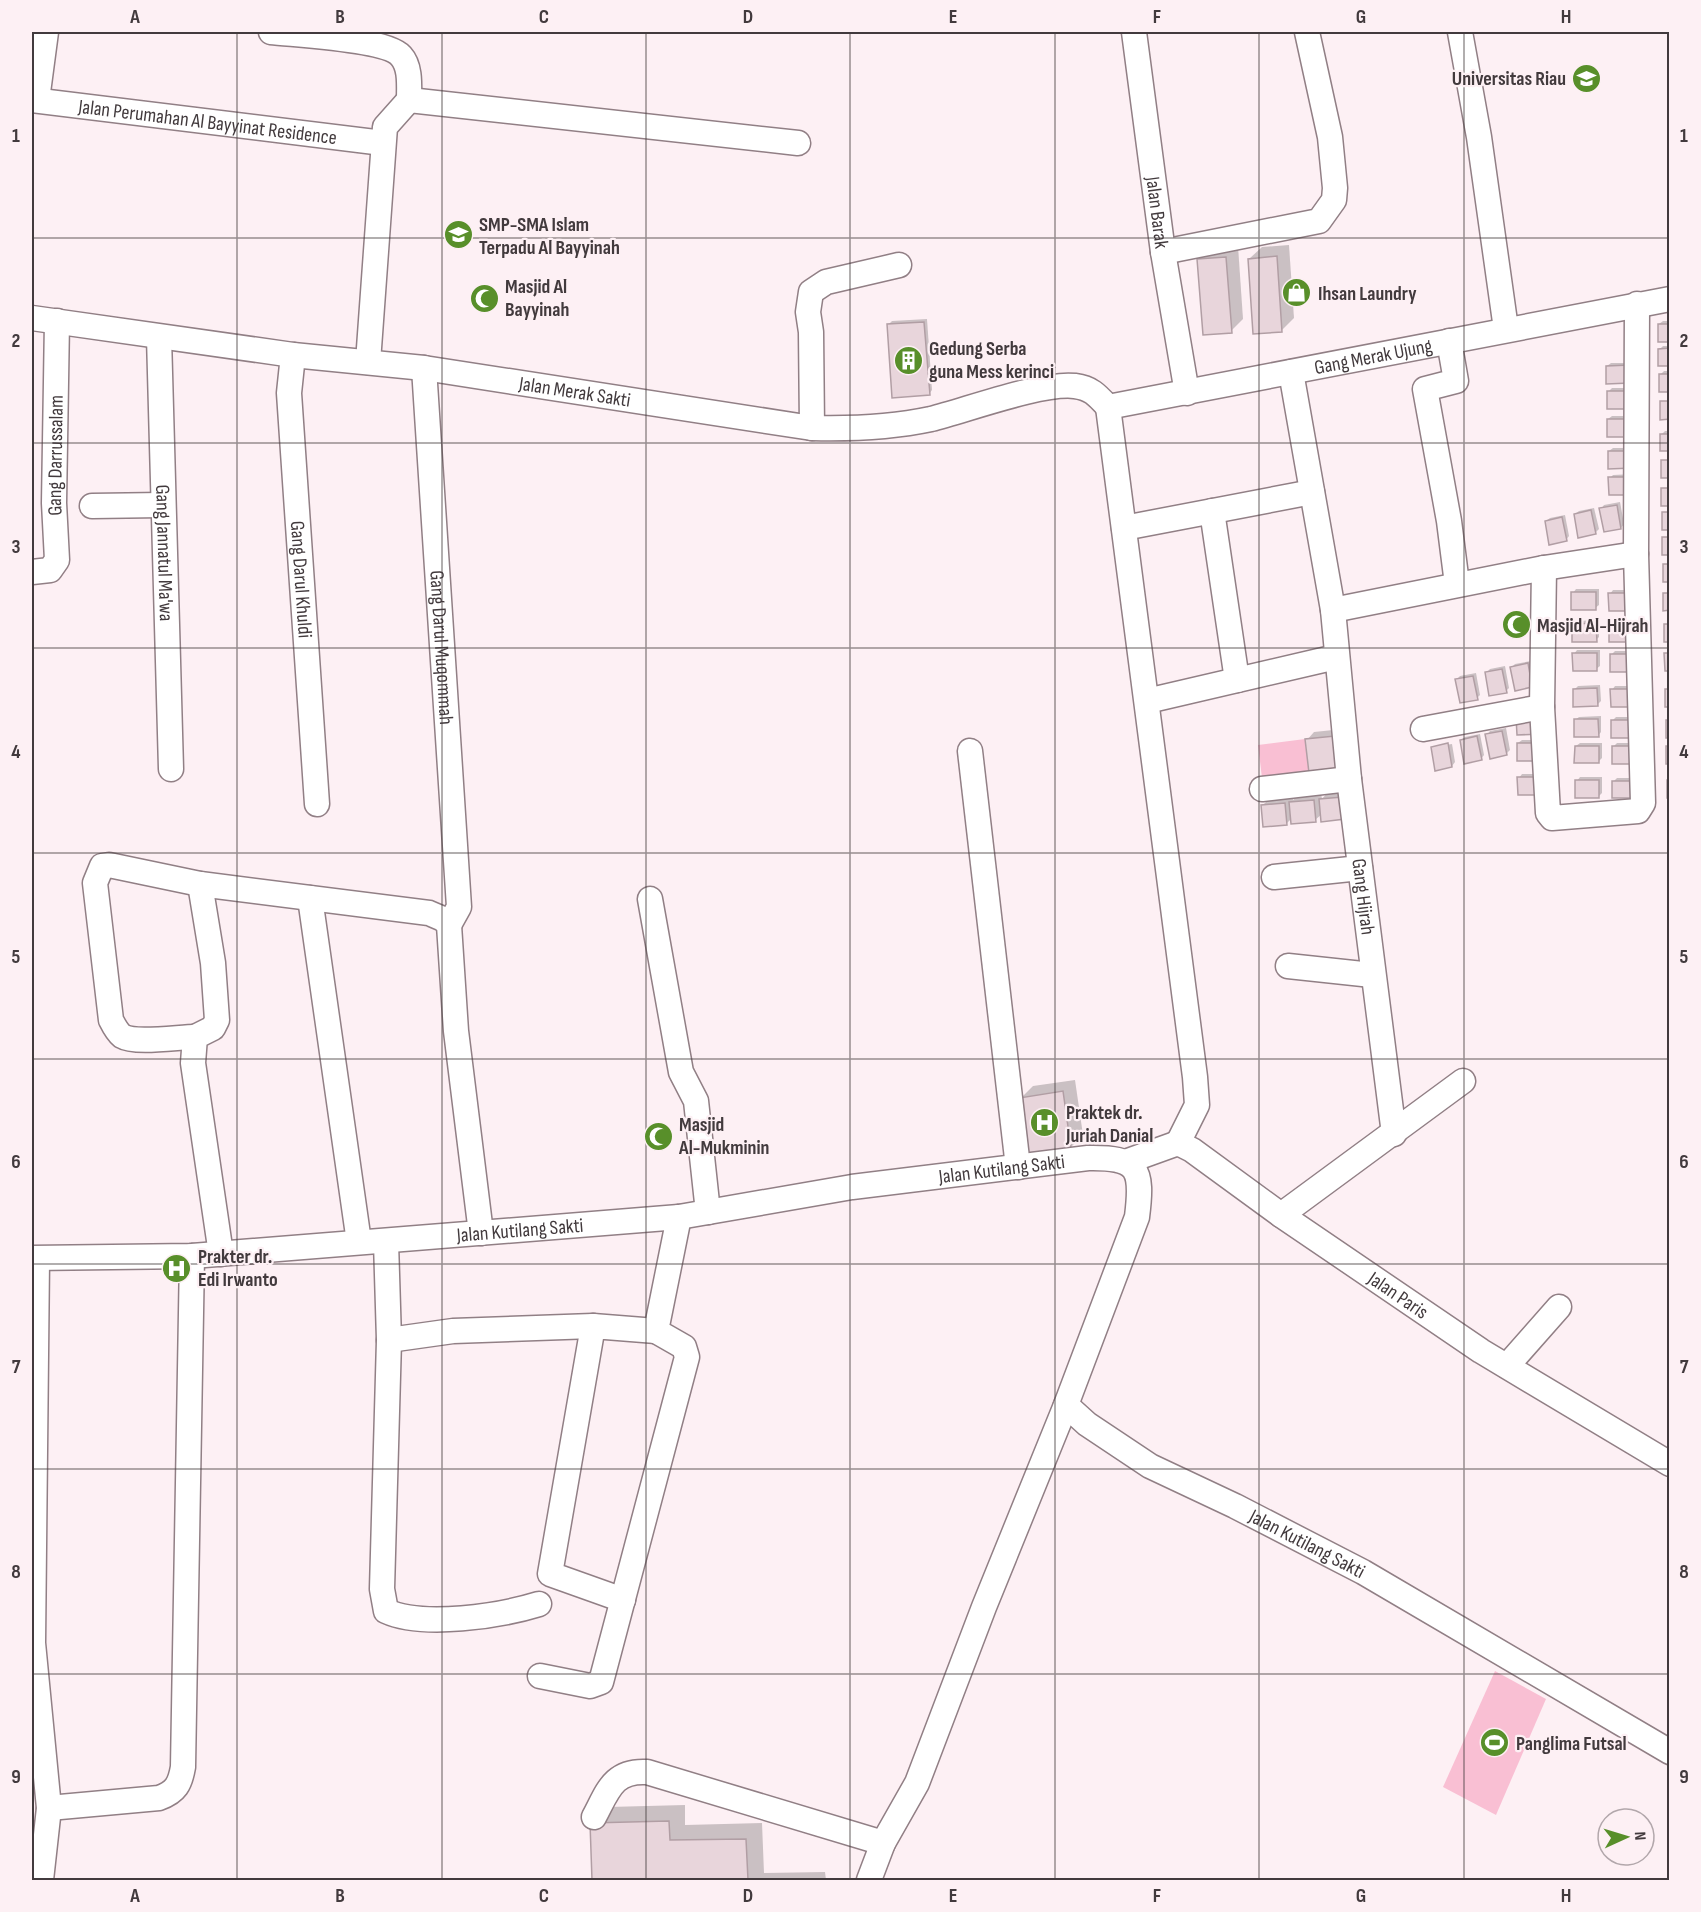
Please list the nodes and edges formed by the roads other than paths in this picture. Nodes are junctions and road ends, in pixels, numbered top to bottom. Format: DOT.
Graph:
graph roads {
  1 [pos="46,32"];
  2 [pos="271,32"];
  3 [pos="1134,32"];
  4 [pos="1460,32"];
  5 [pos="1308,42"];
  6 [pos="34,100"];
  7 [pos="409,100"];
  8 [pos="798,143"];
  9 [pos="383,144"];
  10 [pos="1163,252"];
  11 [pos="898,265"];
  12 [pos="1670,299"];
  13 [pos="1636,304"];
  14 [pos="32,318"];
  15 [pos="57,321"];
  16 [pos="1506,329"];
  17 [pos="159,338"];
  18 [pos="1449,342"];
  19 [pos="293,355"];
  20 [pos="368,362"];
  21 [pos="424,368"];
  22 [pos="1290,372"];
  23 [pos="1187,393"];
  24 [pos="1108,407"];
  25 [pos="812,428"];
  26 [pos="1312,492"];
  27 [pos="162,505"];
  28 [pos="92,506"];
  29 [pos="1212,511"];
  30 [pos="1124,528"];
  31 [pos="1636,554"];
  32 [pos="1544,568"];
  33 [pos="32,572"];
  34 [pos="1457,584"];
  35 [pos="1333,610"];
  36 [pos="1336,657"];
  37 [pos="1237,680"];
  38 [pos="1147,701"];
  39 [pos="1542,707"];
  40 [pos="1423,729"];
  41 [pos="970,751"];
  42 [pos="171,769"];
  43 [pos="1349,779"];
  44 [pos="1262,789"];
  45 [pos="317,804"];
  46 [pos="1359,868"];
  47 [pos="1274,877"];
  48 [pos="200,884"];
  49 [pos="310,898"];
  50 [pos="650,899"];
  51 [pos="449,925"];
  52 [pos="1288,966"];
  53 [pos="1372,975"];
  54 [pos="195,1036"];
  55 [pos="1463,1081"];
  56 [pos="1394,1134"];
  57 [pos="1178,1143"];
  58 [pos="1128,1161"];
  59 [pos="1018,1167"];
  60 [pos="708,1212"];
  61 [pos="1281,1215"];
  62 [pos="679,1217"];
  63 [pos="481,1233"];
  64 [pos="359,1242"];
  65 [pos="386,1242"];
  66 [pos="221,1254"];
  67 [pos="192,1256"];
  68 [pos="34,1259"];
  69 [pos="1558,1307"];
  70 [pos="593,1326"];
  71 [pos="656,1331"];
  72 [pos="389,1340"];
  73 [pos="1507,1366"];
  74 [pos="1066,1405"];
  75 [pos="1670,1464"];
  76 [pos="623,1600"];
  77 [pos="539,1604"];
  78 [pos="32,1643"];
  79 [pos="540,1676"];
  80 [pos="1670,1752"];
  81 [pos="49,1808"];
  82 [pos="594,1817"];
  83 [pos="883,1843"];
  84 [pos="41,1881"];
  85 [pos="868,1881"];
  1 -- 6 [label="street"];
  2 -- 7 [label="street"];
  3 -- 10 [label="street, Jalan Barak"];
  4 -- 16 [label="street"];
  5 -- 10 [label="street"];
  6 -- 9 [label="street, Jalan Perumahan Al Bayyinat Residence"];
  7 -- 8 [label="street"];
  7 -- 9 [label="street"];
  9 -- 20 [label="street"];
  10 -- 23 [label="street, Jalan Barak"];
  11 -- 25 [label="street"];
  12 -- 13 [label="street, Gang Merak Ujung"];
  13 -- 16 [label="street, Gang Merak Ujung"];
  13 -- 31 [label="street"];
  14 -- 15 [label="street, Jalan Merak Sakti"];
  15 -- 17 [label="street, Jalan Merak Sakti"];
  15 -- 33 [label="street, Gang Darrussalam"];
  16 -- 18 [label="street, Gang Merak Ujung"];
  17 -- 19 [label="street, Jalan Merak Sakti"];
  17 -- 27 [label="street, Gang Jannatul Ma'wa"];
  18 -- 22 [label="street, Gang Merak Ujung"];
  18 -- 34 [label="street"];
  19 -- 20 [label="street, Jalan Merak Sakti"];
  19 -- 45 [label="street, Gang Darul Khuldi"];
  20 -- 21 [label="street, Jalan Merak Sakti"];
  21 -- 25 [label="street, Jalan Merak Sakti"];
  21 -- 51 [label="street, Gang Darul Muqommah"];
  22 -- 23 [label="street, Gang Merak Ujung"];
  22 -- 26 [label="street, Gang Hijrah"];
  23 -- 24 [label="street, Gang Merak Ujung"];
  24 -- 25 [label="street, Jalan Merak Sakti"];
  24 -- 30 [label="street"];
  26 -- 29 [label="street"];
  26 -- 35 [label="street, Gang Hijrah"];
  27 -- 28 [label="street"];
  27 -- 42 [label="street, Gang Jannatul Ma'wa"];
  29 -- 30 [label="street"];
  29 -- 37 [label="street"];
  30 -- 38 [label="street"];
  31 -- 32 [label="street"];
  31 -- 39 [label="street"];
  32 -- 34 [label="street"];
  32 -- 39 [label="street"];
  34 -- 35 [label="street"];
  35 -- 36 [label="street, Gang Hijrah"];
  36 -- 37 [label="street"];
  36 -- 43 [label="street, Gang Hijrah"];
  37 -- 38 [label="street"];
  38 -- 57 [label="street"];
  39 -- 40 [label="street"];
  41 -- 59 [label="street"];
  43 -- 44 [label="street"];
  43 -- 46 [label="street, Gang Hijrah"];
  46 -- 47 [label="street"];
  46 -- 53 [label="street, Gang Hijrah"];
  48 -- 49 [label="street"];
  48 -- 54 [label="street"];
  48 -- 54 [label="street"];
  49 -- 51 [label="street"];
  49 -- 64 [label="street"];
  50 -- 60 [label="street"];
  51 -- 63 [label="street"];
  52 -- 53 [label="street"];
  53 -- 56 [label="street, Gang Hijrah"];
  54 -- 66 [label="street"];
  55 -- 56 [label="street"];
  56 -- 61 [label="street"];
  57 -- 58 [label="street"];
  57 -- 61 [label="street, Jalan Paris"];
  58 -- 59 [label="street, Jalan Kutilang Sakti"];
  58 -- 74 [label="street"];
  59 -- 60 [label="street, Jalan Kutilang Sakti"];
  60 -- 62 [label="street, Jalan Kutilang Sakti"];
  61 -- 73 [label="street, Jalan Paris"];
  62 -- 63 [label="street, Jalan Kutilang Sakti"];
  62 -- 71 [label="street"];
  63 -- 65 [label="street, Jalan Kutilang Sakti"];
  64 -- 65 [label="street, Jalan Kutilang Sakti"];
  64 -- 66 [label="street, Jalan Kutilang Sakti"];
  65 -- 72 [label="street"];
  66 -- 67 [label="street, Jalan Kutilang Sakti"];
  67 -- 68 [label="street, Jalan Kutilang Sakti"];
  67 -- 81 [label="street"];
  68 -- 78 [label="street"];
  69 -- 73 [label="street"];
  70 -- 71 [label="street"];
  70 -- 72 [label="street"];
  70 -- 76 [label="street"];
  71 -- 76 [label="street"];
  72 -- 77 [label="street"];
  73 -- 75 [label="street, Jalan Paris"];
  74 -- 80 [label="street, Jalan Kutilang Sakti"];
  74 -- 83 [label="street"];
  76 -- 79 [label="street"];
  78 -- 81 [label="street"];
  81 -- 84 [label="street"];
  82 -- 83 [label="street"];
  83 -- 85 [label="street"];
}
